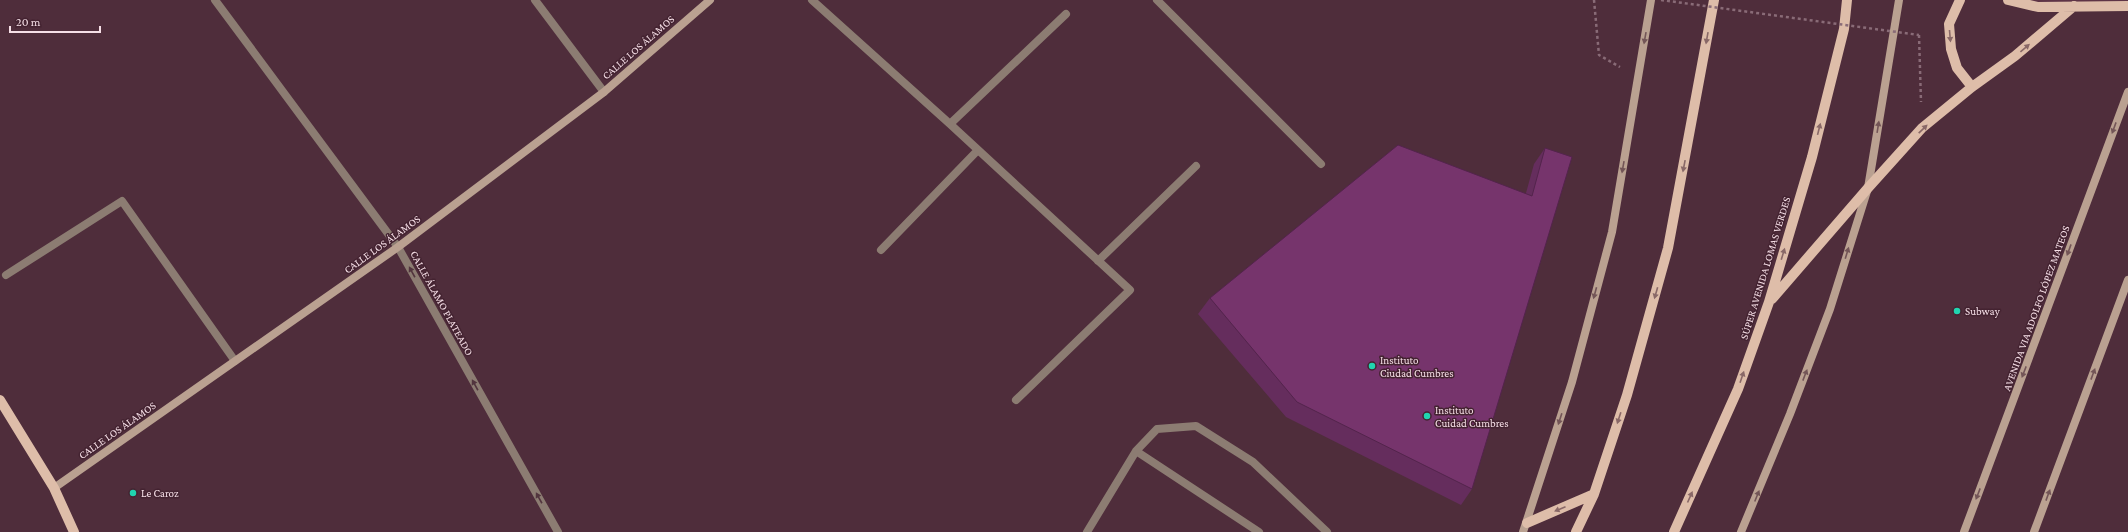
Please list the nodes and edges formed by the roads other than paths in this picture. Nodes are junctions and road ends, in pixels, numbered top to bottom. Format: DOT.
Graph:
graph roads {
  1 [pos="215,0"];
  2 [pos="535,0"];
  3 [pos="812,0"];
  4 [pos="1157,0"];
  5 [pos="1651,0"];
  6 [pos="1714,0"];
  7 [pos="1848,0"];
  8 [pos="1899,0"];
  9 [pos="1960,0"];
  10 [pos="2008,0"];
  11 [pos="708,1"];
  12 [pos="2074,6"];
  13 [pos="2128,6"];
  14 [pos="1066,14"];
  15 [pos="1972,87"];
  16 [pos="604,92"];
  17 [pos="2128,92"];
  18 [pos="950,124"];
  19 [pos="978,150"];
  20 [pos="1322,164"];
  21 [pos="1196,166"];
  22 [pos="1868,188"];
  23 [pos="398,247"];
  24 [pos="881,250"];
  25 [pos="1098,261"];
  26 [pos="6,275"];
  27 [pos="2128,280"];
  28 [pos="1768,302"];
  29 [pos="235,361"];
  30 [pos="0,400"];
  31 [pos="1016,400"];
  32 [pos="1136,451"];
  33 [pos="54,488"];
  34 [pos="1594,494"];
  35 [pos="1525,527"];
  36 [pos="74,532"];
  37 [pos="558,532"];
  38 [pos="1086,532"];
  39 [pos="1259,532"];
  40 [pos="1327,532"];
  41 [pos="1576,532"];
  42 [pos="1674,532"];
  43 [pos="1741,532"];
  44 [pos="1964,532"];
  45 [pos="2034,532"];
  1 -- 23 [label="street, CALLE ÁLAMO PLATEADO"];
  2 -- 16 [label="street"];
  3 -- 18 [label="street"];
  4 -- 20 [label="street"];
  5 -- 35 [label="main road, one-way"];
  6 -- 34 [label="main road, one-way"];
  28 -- 7 [label="main road, SÚPER AVENIDA LOMAS VERDES, one-way"];
  22 -- 8 [label="main road, one-way"];
  9 -- 15 [label="main road, one-way"];
  10 -- 12 [label="main road"];
  11 -- 16 [label="main road, CALLE LOS ÁLAMOS"];
  12 -- 13 [label="main road"];
  15 -- 12 [label="main road, one-way"];
  14 -- 18 [label="street"];
  22 -- 15 [label="main road, one-way"];
  16 -- 23 [label="main road, CALLE LOS ÁLAMOS"];
  17 -- 44 [label="main road, AVENIDA VIA ADOLFO LÓPEZ MATEOS, one-way"];
  18 -- 19 [label="street"];
  19 -- 24 [label="street"];
  19 -- 25 [label="street"];
  21 -- 25 [label="street"];
  22 -- 28 [label="main road"];
  43 -- 22 [label="main road, one-way"];
  23 -- 29 [label="main road, CALLE LOS ÁLAMOS"];
  37 -- 23 [label="street, CALLE ÁLAMO PLATEADO, one-way"];
  25 -- 31 [label="street"];
  26 -- 29 [label="street"];
  45 -- 27 [label="main road, one-way"];
  42 -- 28 [label="main road, SÚPER AVENIDA LOMAS VERDES, one-way"];
  29 -- 33 [label="main road, CALLE LOS ÁLAMOS"];
  30 -- 33 [label="main road"];
  32 -- 38 [label="street"];
  32 -- 39 [label="street"];
  32 -- 40 [label="street"];
  33 -- 36 [label="main road"];
  34 -- 35 [label="main road, one-way"];
  34 -- 41 [label="main road"];
}
